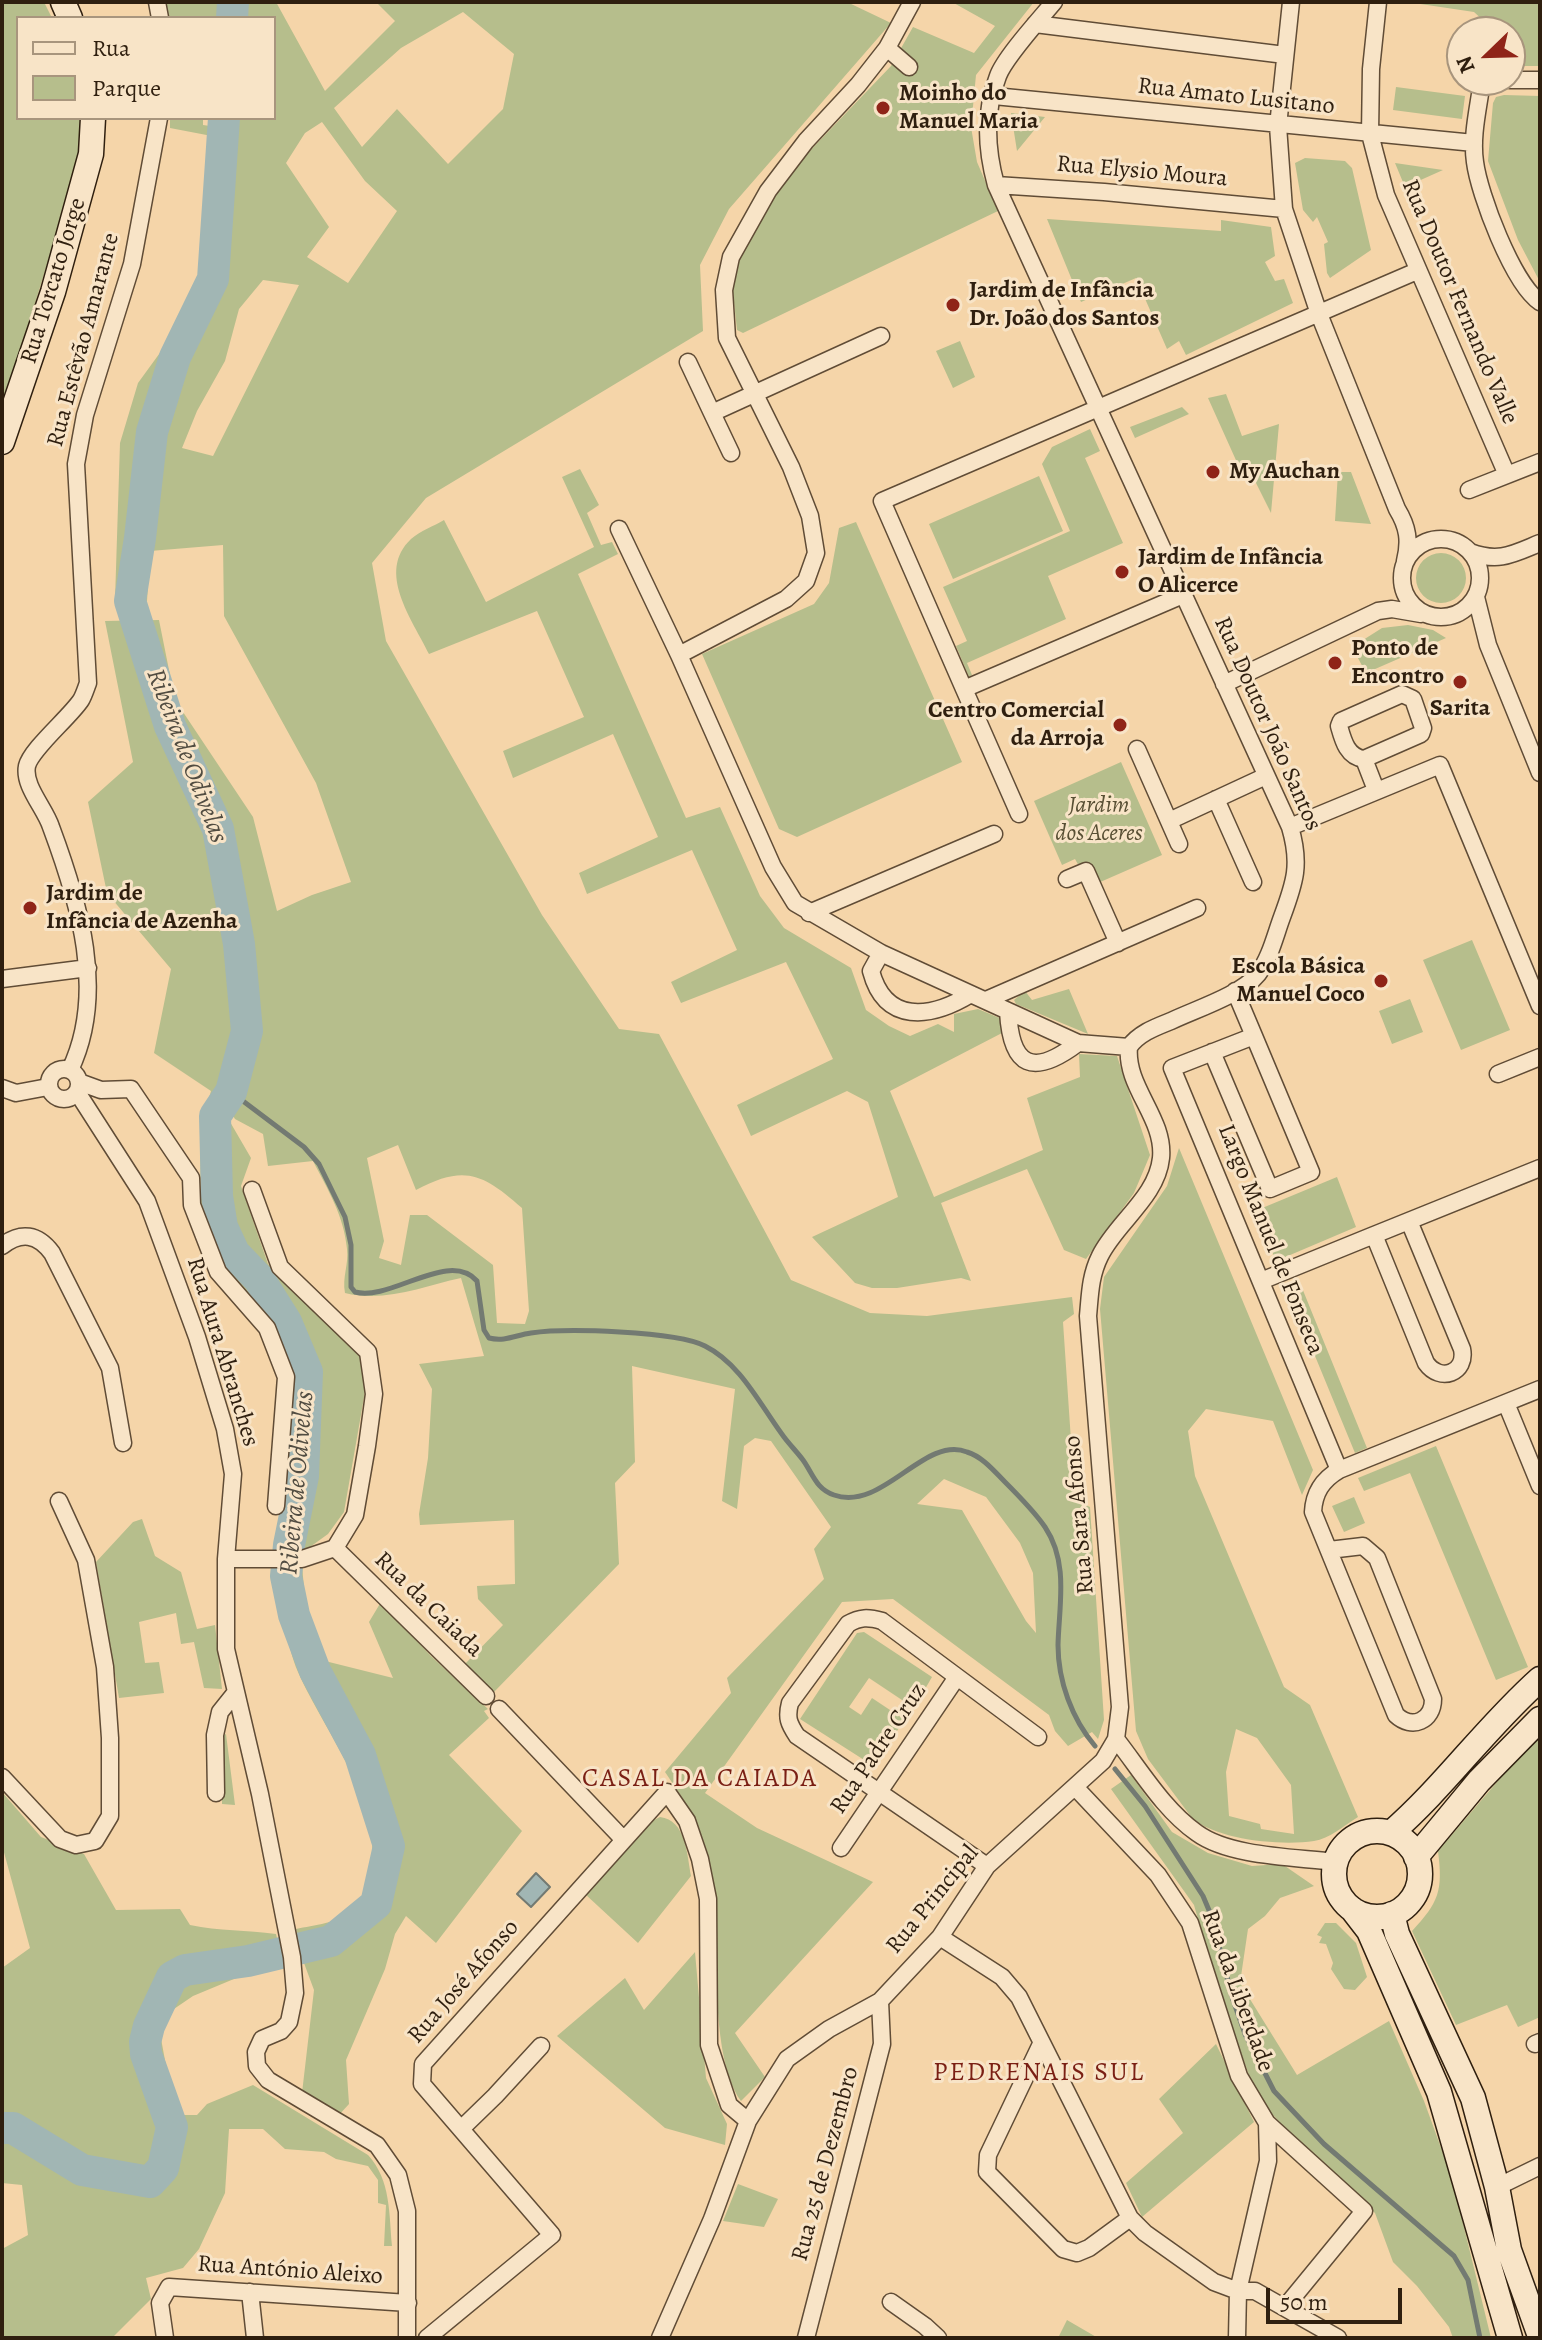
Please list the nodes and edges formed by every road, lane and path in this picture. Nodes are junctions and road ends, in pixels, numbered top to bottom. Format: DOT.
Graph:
graph roads {
  1 [pos="912,2"];
  2 [pos="1054,2"];
  3 [pos="1291,2"];
  4 [pos="1378,2"];
  5 [pos="1035,24"];
  6 [pos="887,48"];
  7 [pos="1285,55"];
  8 [pos="909,67"];
  9 [pos="994,96"];
  10 [pos="1480,96"];
  11 [pos="93,120"];
  12 [pos="159,120"];
  13 [pos="1278,126"];
  14 [pos="1370,134"];
  15 [pos="1474,143"];
  16 [pos="996,185"];
  17 [pos="1284,209"];
  18 [pos="1417,271"];
  19 [pos="1540,302"];
  20 [pos="1319,314"];
  21 [pos="881,336"];
  22 [pos="688,362"];
  23 [pos="755,393"];
  24 [pos="1098,408"];
  25 [pos="712,413"];
  26 [pos="2,442"];
  27 [pos="731,453"];
  28 [pos="1540,462"];
  29 [pos="1507,475"];
  30 [pos="1469,490"];
  31 [pos="1405,521"];
  32 [pos="619,529"];
  33 [pos="1447,539"];
  34 [pos="1540,543"];
  35 [pos="1470,552"];
  36 [pos="1507,557"];
  37 [pos="1403,567"];
  38 [pos="1478,592"];
  39 [pos="1183,595"];
  40 [pos="1378,611"];
  41 [pos="1423,614"];
  42 [pos="1447,618"];
  43 [pos="1488,645"];
  44 [pos="679,655"];
  45 [pos="1224,684"];
  46 [pos="964,689"];
  47 [pos="1137,749"];
  48 [pos="1364,759"];
  49 [pos="1540,773"];
  50 [pos="1266,776"];
  51 [pos="1376,790"];
  52 [pos="1216,799"];
  53 [pos="1019,814"];
  54 [pos="1169,821"];
  55 [pos="1290,827"];
  56 [pos="994,834"];
  57 [pos="1179,844"];
  58 [pos="1067,879"];
  59 [pos="1253,882"];
  60 [pos="1197,908"];
  61 [pos="809,913"];
  62 [pos="1118,943"];
  63 [pos="881,953"];
  64 [pos="88,968"];
  65 [pos="2,979"];
  66 [pos="1235,991"];
  67 [pos="978,997"];
  68 [pos="1540,1006"];
  69 [pos="1008,1011"];
  70 [pos="1254,1036"];
  71 [pos="1078,1043"];
  72 [pos="1129,1047"];
  73 [pos="1212,1052"];
  74 [pos="1540,1057"];
  75 [pos="1498,1074"];
  76 [pos="75,1081"];
  77 [pos="48,1087"];
  78 [pos="2,1088"];
  79 [pos="1540,1168"];
  80 [pos="252,1190"];
  81 [pos="1409,1221"];
  82 [pos="1374,1235"];
  83 [pos="2,1246"];
  84 [pos="1261,1281"];
  85 [pos="1540,1389"];
  86 [pos="1506,1403"];
  87 [pos="123,1443"];
  88 [pos="1339,1470"];
  89 [pos="1540,1486"];
  90 [pos="59,1501"];
  91 [pos="276,1506"];
  92 [pos="335,1548"];
  93 [pos="1329,1550"];
  94 [pos="226,1559"];
  95 [pos="957,1677"];
  96 [pos="1540,1679"];
  97 [pos="236,1692"];
  98 [pos="486,1696"];
  99 [pos="499,1709"];
  100 [pos="1540,1719"];
  101 [pos="1038,1737"];
  102 [pos="1116,1739"];
  103 [pos="2,1777"];
  104 [pos="1075,1787"];
  105 [pos="878,1790"];
  106 [pos="216,1793"];
  107 [pos="1391,1833"];
  108 [pos="623,1839"];
  109 [pos="841,1848"];
  110 [pos="1416,1857"];
  111 [pos="1335,1862"];
  112 [pos="987,1866"];
  113 [pos="1352,1909"];
  114 [pos="1392,1914"];
  115 [pos="940,1937"];
  116 [pos="880,2001"];
  117 [pos="1041,2044"];
  118 [pos="541,2046"];
  119 [pos="748,2121"];
  120 [pos="1267,2123"];
  121 [pos="461,2129"];
  122 [pos="1540,2166"];
  123 [pos="1466,2179"];
  124 [pos="1497,2187"];
  125 [pos="1130,2218"];
  126 [pos="1238,2291"];
  127 [pos="250,2292"];
  128 [pos="891,2302"];
  129 [pos="408,2303"];
  130 [pos="1286,2306"];
  131 [pos="1540,2336"];
  132 [pos="165,2338"];
  133 [pos="255,2338"];
  134 [pos="407,2338"];
  135 [pos="427,2338"];
  136 [pos="660,2338"];
  137 [pos="806,2338"];
  138 [pos="938,2338"];
  139 [pos="1237,2338"];
  140 [pos="1338,2338"];
  141 [pos="1510,2338"];
  1 -- 6 [label="street"];
  2 -- 5 [label="street, Rua Doutor João Santos"];
  3 -- 7 [label="street"];
  4 -- 14 [label="street, Rua Doutor Fernando Valle"];
  5 -- 7 [label="street"];
  5 -- 9 [label="street, Rua Doutor João Santos"];
  6 -- 8 [label="street"];
  6 -- 23 [label="street"];
  7 -- 13 [label="street"];
  9 -- 13 [label="street, Rua Amato Lusitano"];
  9 -- 16 [label="street, Rua Doutor João Santos"];
  10 -- 15 [label="street"];
  11 -- 26 [label="main road, Rua Torcato Jorge"];
  12 -- 64 [label="street, Rua Estêvão Amarante"];
  13 -- 14 [label="street, Rua Amato Lusitano"];
  13 -- 17 [label="street"];
  14 -- 15 [label="street, Rua Amato Lusitano"];
  14 -- 18 [label="street, Rua Doutor Fernando Valle"];
  15 -- 19 [label="street"];
  16 -- 17 [label="street, Rua Elysio Moura"];
  16 -- 24 [label="street, Rua Doutor João Santos"];
  17 -- 20 [label="street"];
  18 -- 20 [label="street"];
  18 -- 29 [label="street, Rua Doutor Fernando Valle"];
  20 -- 24 [label="street"];
  20 -- 31 [label="street"];
  21 -- 23 [label="street"];
  22 -- 25 [label="street"];
  23 -- 25 [label="street"];
  23 -- 44 [label="street"];
  24 -- 39 [label="street, Rua Doutor João Santos"];
  24 -- 46 [label="street"];
  25 -- 27 [label="street"];
  28 -- 29 [label="street"];
  29 -- 30 [label="street"];
  31 -- 33 [label="street"];
  31 -- 37 [label="street"];
  32 -- 44 [label="street"];
  33 -- 35 [label="street"];
  33 -- 37 [label="street"];
  34 -- 36 [label="street"];
  35 -- 36 [label="street"];
  35 -- 38 [label="street"];
  36 -- 38 [label="street"];
  37 -- 40 [label="street"];
  37 -- 41 [label="street"];
  38 -- 42 [label="street"];
  38 -- 43 [label="street"];
  39 -- 45 [label="street, Rua Doutor João Santos"];
  39 -- 46 [label="street"];
  40 -- 41 [label="street"];
  40 -- 45 [label="street"];
  41 -- 42 [label="street"];
  42 -- 43 [label="street"];
  43 -- 49 [label="street"];
  44 -- 61 [label="street"];
  45 -- 50 [label="street, Rua Doutor João Santos"];
  46 -- 53 [label="street"];
  47 -- 54 [label="street"];
  48 -- 48 [label="street"];
  48 -- 51 [label="street"];
  50 -- 52 [label="street"];
  50 -- 55 [label="street, Rua Doutor João Santos"];
  51 -- 55 [label="street"];
  51 -- 68 [label="street"];
  52 -- 54 [label="street"];
  52 -- 59 [label="street"];
  54 -- 57 [label="street"];
  55 -- 66 [label="street, Rua Doutor João Santos"];
  56 -- 61 [label="street"];
  58 -- 62 [label="street"];
  60 -- 62 [label="street"];
  61 -- 63 [label="street"];
  62 -- 67 [label="street"];
  63 -- 67 [label="street"];
  63 -- 67 [label="street"];
  64 -- 65 [label="street"];
  64 -- 76 [label="street, Rua Estêvão Amarante"];
  66 -- 70 [label="street, Largo Manuel de Fonseca"];
  66 -- 72 [label="street, Rua Doutor João Santos"];
  67 -- 69 [label="street"];
  69 -- 71 [label="street"];
  69 -- 71 [label="street"];
  70 -- 73 [label="street, Largo Manuel de Fonseca"];
  70 -- 73 [label="street, Largo Manuel de Fonseca"];
  71 -- 72 [label="street"];
  72 -- 102 [label="street, Rua Sara Afonso"];
  73 -- 84 [label="street, Largo Manuel de Fonseca"];
  74 -- 75 [label="street"];
  76 -- 77 [label="street"];
  76 -- 77 [label="street"];
  76 -- 91 [label="street"];
  76 -- 94 [label="street, Rua Aura Abranches"];
  77 -- 78 [label="street"];
  79 -- 81 [label="street"];
  80 -- 92 [label="street"];
  81 -- 82 [label="street"];
  81 -- 82 [label="street"];
  82 -- 84 [label="street"];
  83 -- 87 [label="street"];
  84 -- 88 [label="street, Largo Manuel de Fonseca"];
  85 -- 86 [label="street"];
  86 -- 88 [label="street"];
  86 -- 89 [label="street"];
  88 -- 93 [label="street"];
  90 -- 103 [label="street"];
  92 -- 94 [label="street"];
  92 -- 98 [label="street, Rua da Caiada"];
  93 -- 93 [label="street"];
  94 -- 97 [label="street, Rua Aura Abranches"];
  95 -- 101 [label="street"];
  95 -- 105 [label="street, Rua Padre Cruz"];
  95 -- 105 [label="street"];
  96 -- 107 [label="main road"];
  97 -- 106 [label="street"];
  97 -- 129 [label="street, Rua Aura Abranches"];
  99 -- 108 [label="street"];
  100 -- 110 [label="main road"];
  102 -- 104 [label="street, Rua Principal"];
  102 -- 111 [label="street"];
  104 -- 112 [label="street, Rua Principal"];
  104 -- 120 [label="street, Rua da Liberdade"];
  105 -- 109 [label="street, Rua Padre Cruz"];
  105 -- 112 [label="street"];
  107 -- 110 [label="main road"];
  107 -- 111 [label="main road"];
  108 -- 119 [label="street, Rua José Afonso"];
  108 -- 121 [label="street, Rua José Afonso"];
  110 -- 114 [label="main road"];
  111 -- 113 [label="main road"];
  112 -- 115 [label="street, Rua Principal"];
  113 -- 114 [label="main road"];
  113 -- 123 [label="main road"];
  114 -- 124 [label="main road"];
  115 -- 116 [label="street, Rua Principal"];
  115 -- 117 [label="street"];
  116 -- 119 [label="street, Rua Principal"];
  116 -- 137 [label="street, Rua 25 de Dezembro"];
  117 -- 125 [label="street"];
  117 -- 125 [label="street"];
  118 -- 121 [label="street"];
  119 -- 136 [label="street, Rua Principal"];
  120 -- 126 [label="street, Rua da Liberdade"];
  120 -- 130 [label="street"];
  121 -- 135 [label="street, Rua José Afonso"];
  122 -- 124 [label="street"];
  123 -- 124 [label="main road"];
  123 -- 141 [label="main road"];
  124 -- 131 [label="main road"];
  125 -- 126 [label="street"];
  126 -- 130 [label="street"];
  126 -- 139 [label="street, Rua da Liberdade"];
  127 -- 129 [label="street, Rua António Aleixo"];
  127 -- 132 [label="street, Rua António Aleixo"];
  127 -- 133 [label="street"];
  128 -- 138 [label="street"];
  129 -- 134 [label="street"];
  130 -- 140 [label="street"];
}
